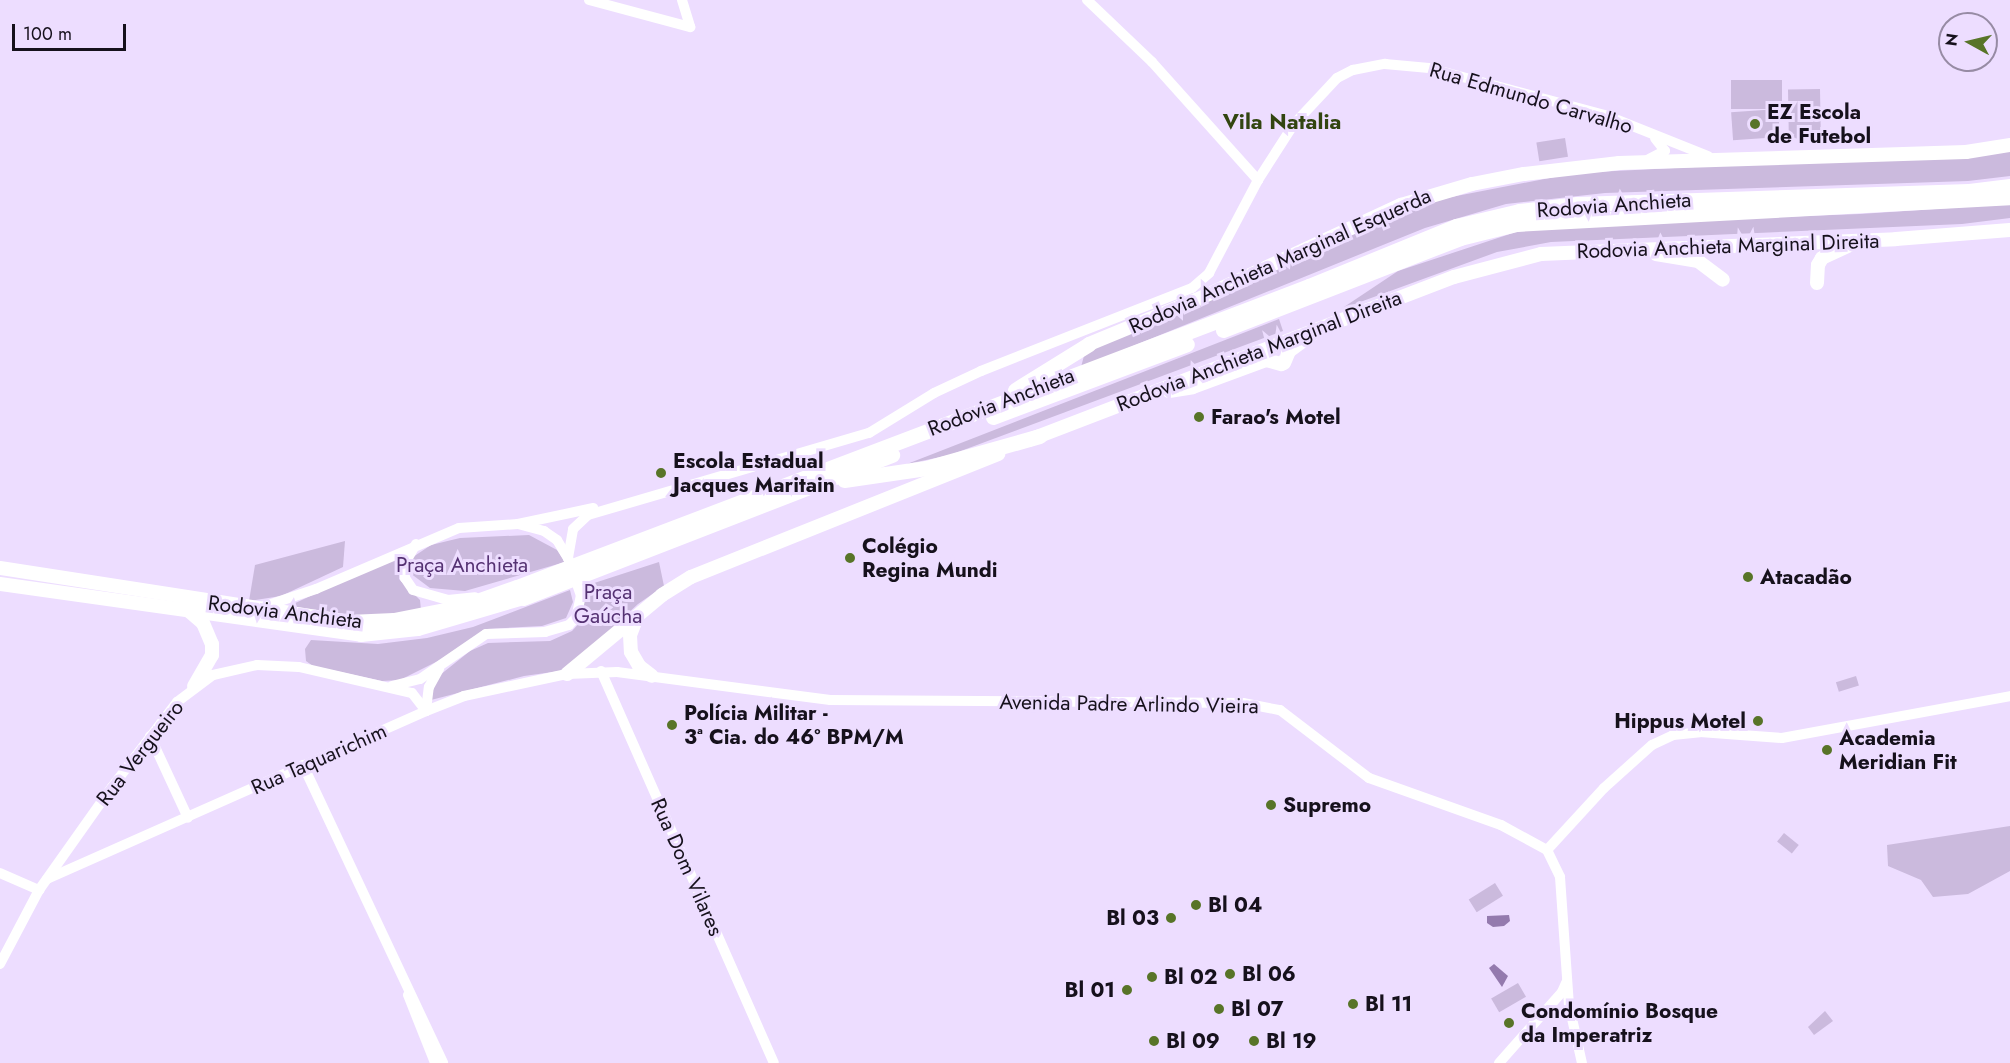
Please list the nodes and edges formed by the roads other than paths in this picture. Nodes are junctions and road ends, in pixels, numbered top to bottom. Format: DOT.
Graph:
graph roads {
  1 [pos="589,0"];
  2 [pos="682,0"];
  3 [pos="1087,0"];
  4 [pos="1651,133"];
  5 [pos="2010,146"];
  6 [pos="1751,159"];
  7 [pos="1619,163"];
  8 [pos="1257,180"];
  9 [pos="2010,186"];
  10 [pos="2010,197"];
  11 [pos="2010,230"];
  12 [pos="1859,240"];
  13 [pos="1609,248"];
  14 [pos="1724,280"];
  15 [pos="1817,283"];
  16 [pos="1320,327"];
  17 [pos="1089,344"];
  18 [pos="1146,394"];
  19 [pos="996,405"];
  20 [pos="1040,436"];
  21 [pos="823,483"];
  22 [pos="631,501"];
  23 [pos="518,524"];
  24 [pos="417,543"];
  25 [pos="568,558"];
  26 [pos="606,560"];
  27 [pos="0,568"];
  28 [pos="0,584"];
  29 [pos="520,592"];
  30 [pos="495,595"];
  31 [pos="187,610"];
  32 [pos="251,610"];
  33 [pos="639,614"];
  34 [pos="443,664"];
  35 [pos="601,671"];
  36 [pos="567,674"];
  37 [pos="652,676"];
  38 [pos="194,686"];
  39 [pos="392,686"];
  40 [pos="2010,696"];
  41 [pos="426,711"];
  42 [pos="150,736"];
  43 [pos="303,765"];
  44 [pos="188,818"];
  45 [pos="1547,850"];
  46 [pos="0,873"];
  47 [pos="47,879"];
  48 [pos="39,890"];
  49 [pos="0,964"];
  50 [pos="1567,975"];
  51 [pos="408,989"];
  52 [pos="1562,992"];
  53 [pos="1569,1005"];
  54 [pos="435,1063"];
  55 [pos="443,1063"];
  56 [pos="774,1063"];
  57 [pos="1499,1063"];
  58 [pos="1582,1063"];
  1 -- 2 [label="main road"];
  3 -- 8 [label="main road"];
  4 -- 6 [label="main road, Rua Edmundo Carvalho"];
  4 -- 7 [label="main road, Rua Edmundo Carvalho"];
  4 -- 8 [label="main road, Rua Edmundo Carvalho"];
  5 -- 6 [label="highway, Rodovia Anchieta Marginal Esquerda"];
  6 -- 7 [label="highway, Rodovia Anchieta Marginal Esquerda"];
  7 -- 17 [label="highway, Rodovia Anchieta Marginal Esquerda"];
  8 -- 22 [label="main road, Rua Edmundo Carvalho"];
  9 -- 19 [label="highway, Rodovia Anchieta"];
  10 -- 21 [label="highway, Rodovia Anchieta"];
  11 -- 12 [label="highway, Rodovia Anchieta Marginal Direita"];
  12 -- 13 [label="highway, Rodovia Anchieta Marginal Direita"];
  12 -- 15 [label="highway"];
  13 -- 14 [label="highway"];
  13 -- 16 [label="highway, Rodovia Anchieta Marginal Direita"];
  16 -- 18 [label="highway, Rodovia Anchieta Marginal Direita"];
  16 -- 18 [label="highway"];
  17 -- 19 [label="highway"];
  18 -- 20 [label="highway, Rodovia Anchieta Marginal Direita"];
  19 -- 26 [label="highway, Rodovia Anchieta"];
  20 -- 21 [label="highway"];
  20 -- 33 [label="highway, Rodovia Anchieta Marginal Direita"];
  21 -- 26 [label="highway, Rodovia Anchieta"];
  22 -- 23 [label="main road, Rua Edmundo Carvalho"];
  22 -- 25 [label="main road, Rua Edmundo Carvalho"];
  23 -- 24 [label="main road, Rua Edmundo Carvalho"];
  23 -- 25 [label="main road"];
  24 -- 30 [label="main road"];
  24 -- 32 [label="main road, Rua Edmundo Carvalho"];
  25 -- 34 [label="main road"];
  26 -- 29 [label="highway, Rodovia Anchieta"];
  27 -- 32 [label="highway, Rodovia Anchieta"];
  28 -- 31 [label="highway, Rodovia Anchieta"];
  29 -- 30 [label="highway, Rodovia Anchieta"];
  29 -- 31 [label="highway, Rodovia Anchieta"];
  30 -- 32 [label="highway, Rodovia Anchieta"];
  31 -- 38 [label="highway"];
  33 -- 36 [label="highway, Rodovia Anchieta Marginal Direita"];
  33 -- 37 [label="highway"];
  34 -- 39 [label="main road"];
  34 -- 41 [label="main road"];
  35 -- 36 [label="main road, Rua Taquarichim"];
  35 -- 37 [label="main road, Avenida Padre Arlindo Vieira"];
  35 -- 56 [label="main road, Rua Dom Vilares"];
  36 -- 41 [label="main road, Rua Taquarichim"];
  37 -- 45 [label="main road, Avenida Padre Arlindo Vieira"];
  38 -- 39 [label="main road, Rua Vergueiro"];
  38 -- 42 [label="main road, Rua Vergueiro"];
  39 -- 41 [label="main road"];
  40 -- 45 [label="main road"];
  41 -- 43 [label="main road, Rua Taquarichim"];
  42 -- 44 [label="main road"];
  42 -- 47 [label="main road, Rua Vergueiro"];
  43 -- 44 [label="main road, Rua Taquarichim"];
  43 -- 51 [label="main road"];
  44 -- 47 [label="main road, Rua Taquarichim"];
  45 -- 50 [label="main road"];
  46 -- 48 [label="main road"];
  47 -- 48 [label="main road, Rua Vergueiro"];
  48 -- 49 [label="main road, Rua Vergueiro"];
  50 -- 52 [label="main road"];
  50 -- 53 [label="main road"];
  51 -- 54 [label="main road"];
  51 -- 55 [label="main road"];
  52 -- 53 [label="main road"];
  52 -- 57 [label="main road"];
  53 -- 58 [label="main road"];
}
